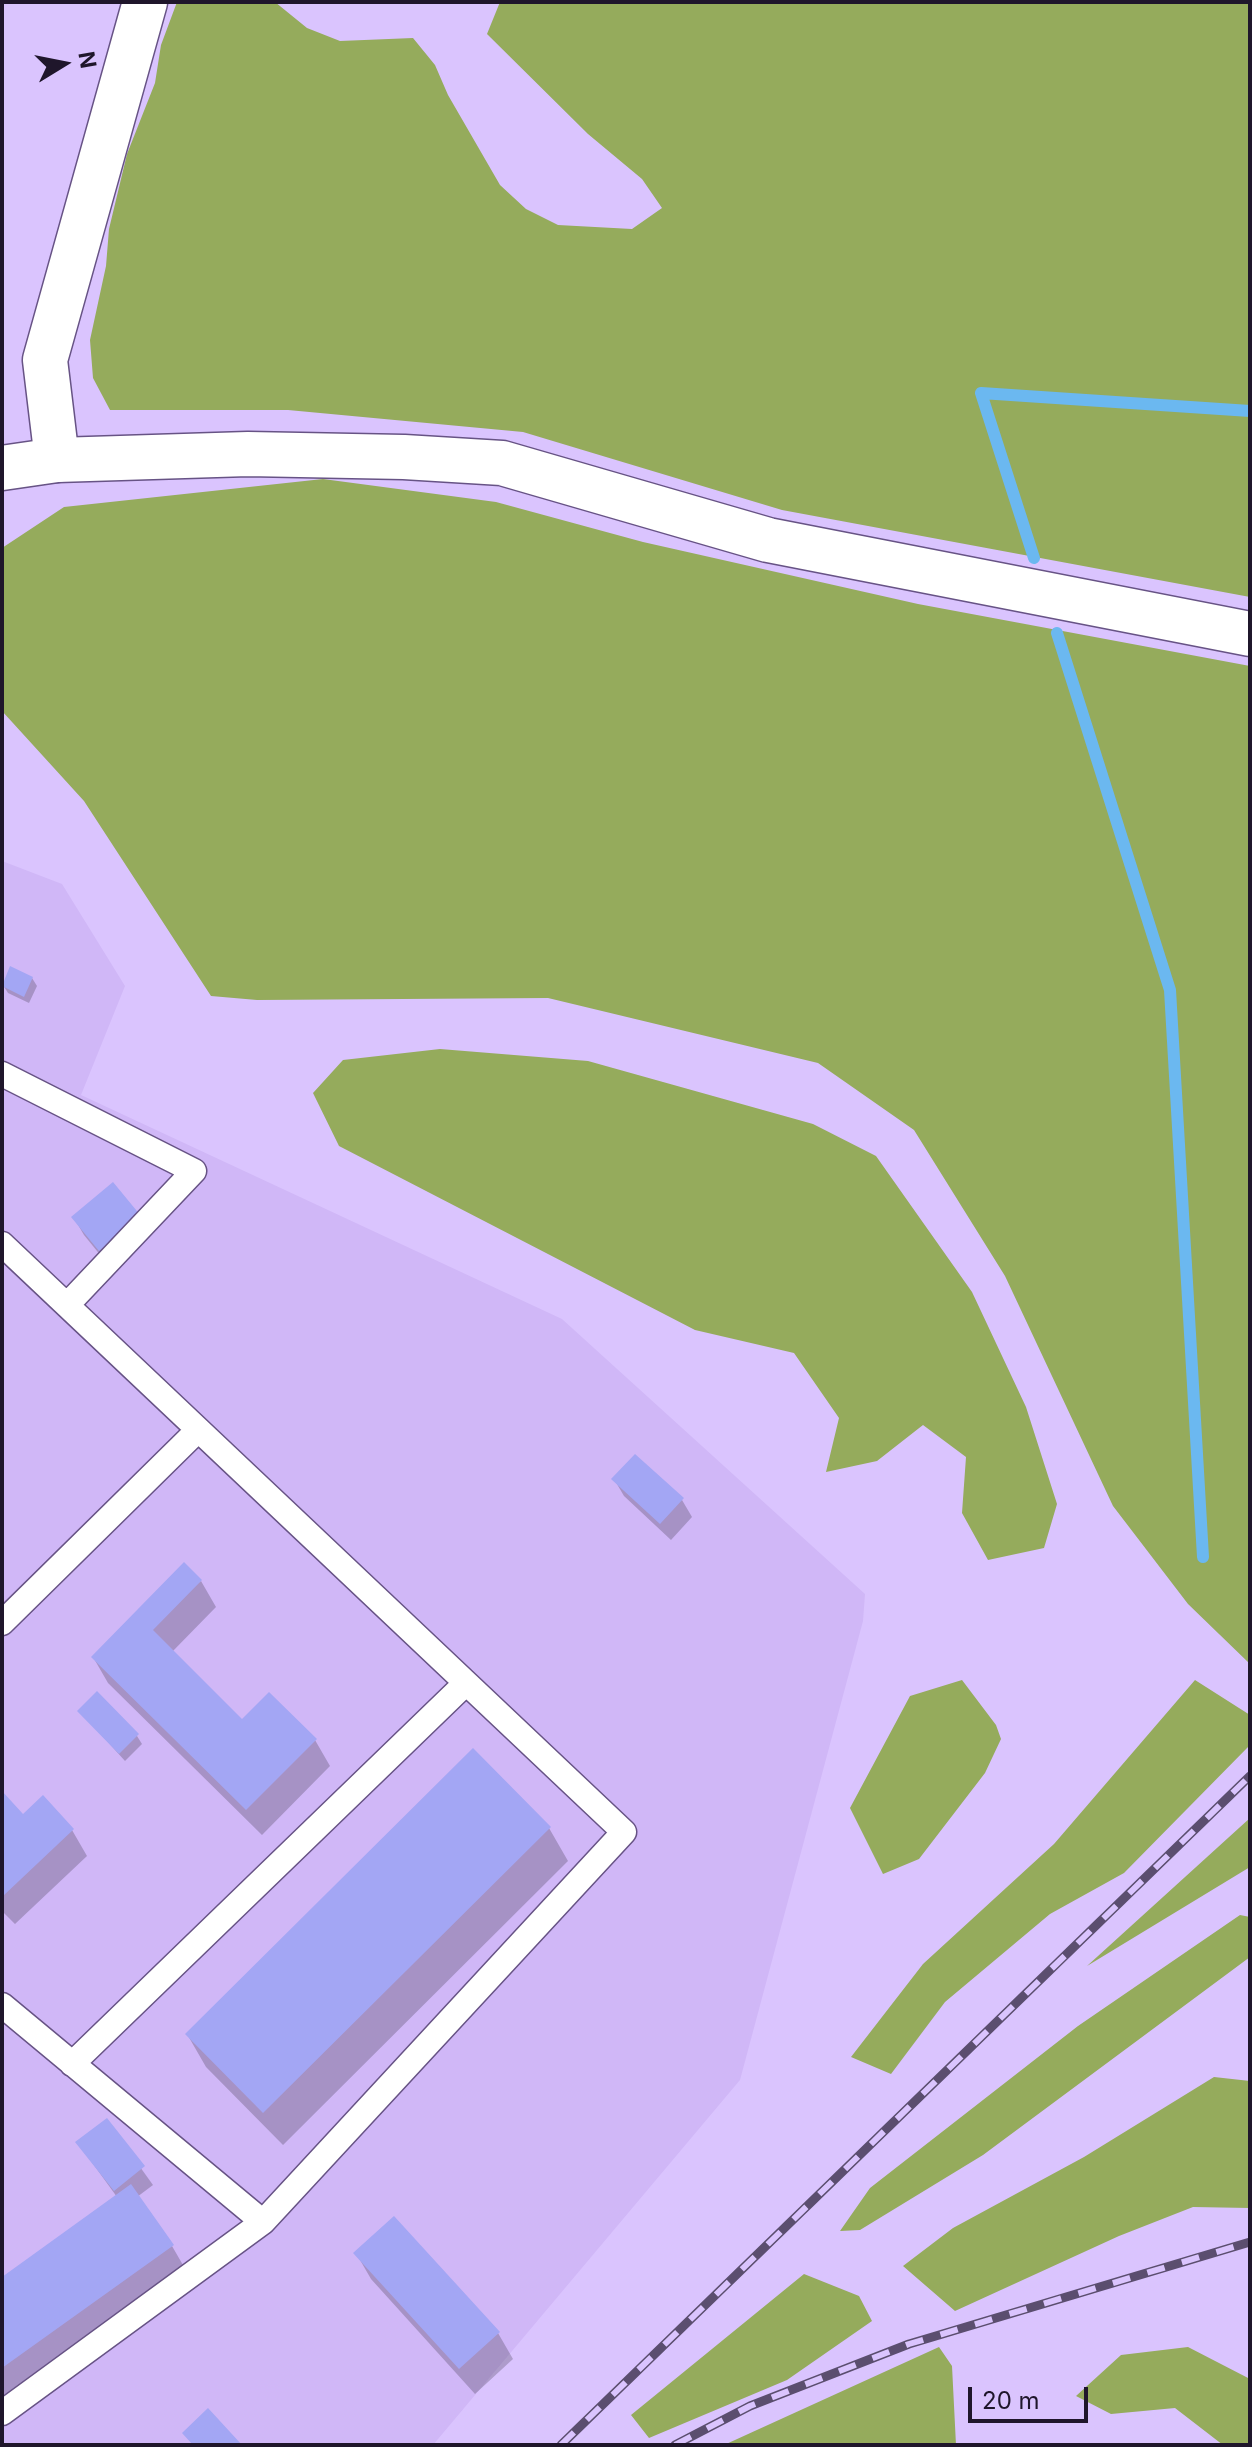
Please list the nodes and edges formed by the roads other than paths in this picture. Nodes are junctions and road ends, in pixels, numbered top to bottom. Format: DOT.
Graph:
graph roads {
  1 [pos="145,2"];
  2 [pos="57,460"];
  3 [pos="2,468"];
  4 [pos="1250,634"];
  5 [pos="2,1074"];
  6 [pos="2,1244"];
  7 [pos="67,1305"];
  8 [pos="198,1430"];
  9 [pos="2,1623"];
  10 [pos="466,1683"];
  11 [pos="2,2005"];
  12 [pos="72,2064"];
  13 [pos="263,2222"];
  14 [pos="2,2413"];
  1 -- 2 [label="street"];
  2 -- 3 [label="street"];
  2 -- 4 [label="street"];
  5 -- 7 [label="lane"];
  6 -- 7 [label="lane"];
  7 -- 8 [label="lane"];
  8 -- 9 [label="lane"];
  8 -- 10 [label="lane"];
  10 -- 12 [label="lane"];
  10 -- 13 [label="lane"];
  11 -- 12 [label="lane"];
  12 -- 13 [label="lane"];
  13 -- 14 [label="lane"];
}
